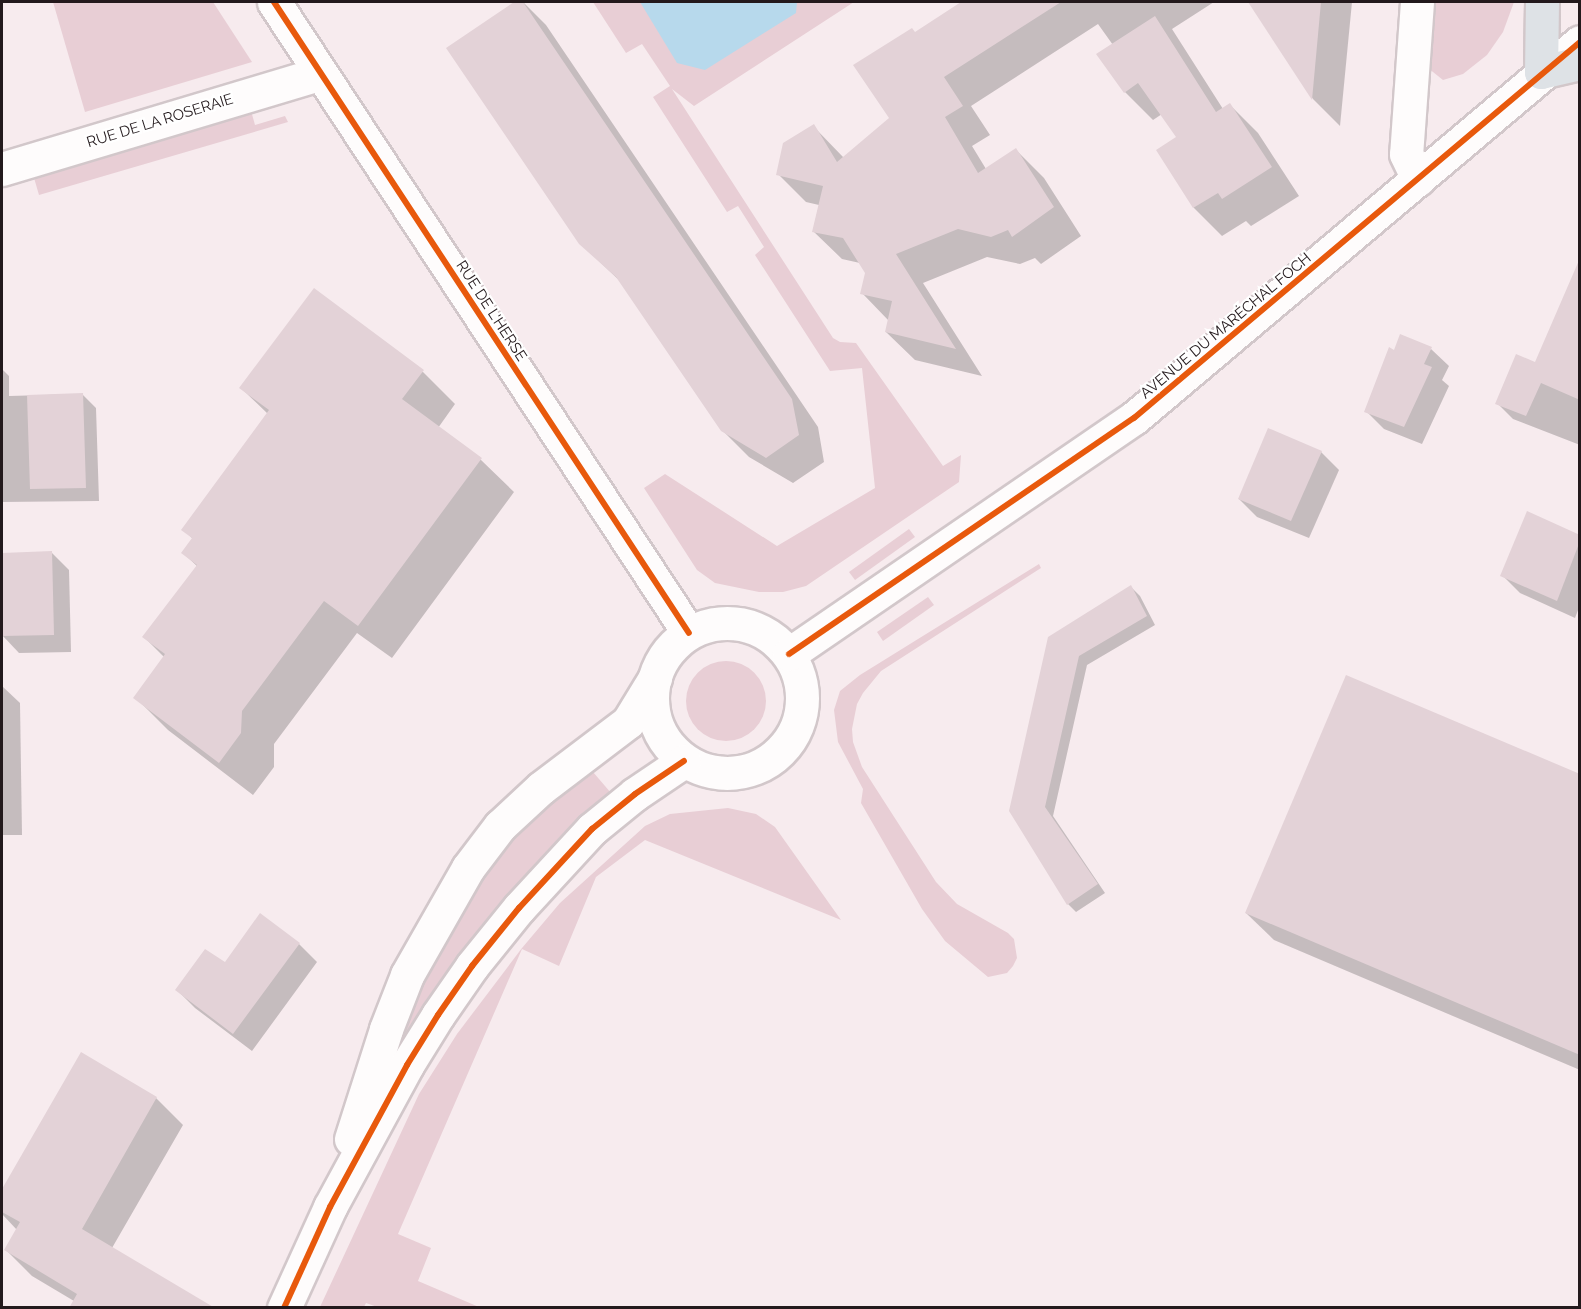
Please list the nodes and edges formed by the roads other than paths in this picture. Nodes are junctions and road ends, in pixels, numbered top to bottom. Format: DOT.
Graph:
graph roads {
  1 [pos="274,2"];
  2 [pos="1417,2"];
  3 [pos="1542,2"];
  4 [pos="1580,42"];
  5 [pos="1580,63"];
  6 [pos="1541,72"];
  7 [pos="320,74"];
  8 [pos="2,169"];
  9 [pos="1418,179"];
  10 [pos="689,633"];
  11 [pos="789,654"];
  12 [pos="655,678"];
  13 [pos="684,760"];
  14 [pos="330,1207"];
  15 [pos="284,1308"];
  1 -- 7 [label="street, RUE DE L'HERSE"];
  2 -- 9 [label="street"];
  3 -- 6 [label="main road"];
  4 -- 6 [label="street, AVENUE DU MARÉCHAL FOCH"];
  5 -- 6 [label="main road"];
  6 -- 9 [label="street, AVENUE DU MARÉCHAL FOCH"];
  7 -- 8 [label="street, RUE DE LA ROSERAIE"];
  7 -- 10 [label="street, RUE DE L'HERSE"];
  9 -- 11 [label="street, AVENUE DU MARÉCHAL FOCH"];
  10 -- 11 [label="street"];
  10 -- 12 [label="street"];
  11 -- 13 [label="street"];
  12 -- 13 [label="street"];
  12 -- 14 [label="street"];
  13 -- 14 [label="street"];
  14 -- 15 [label="street"];
}
